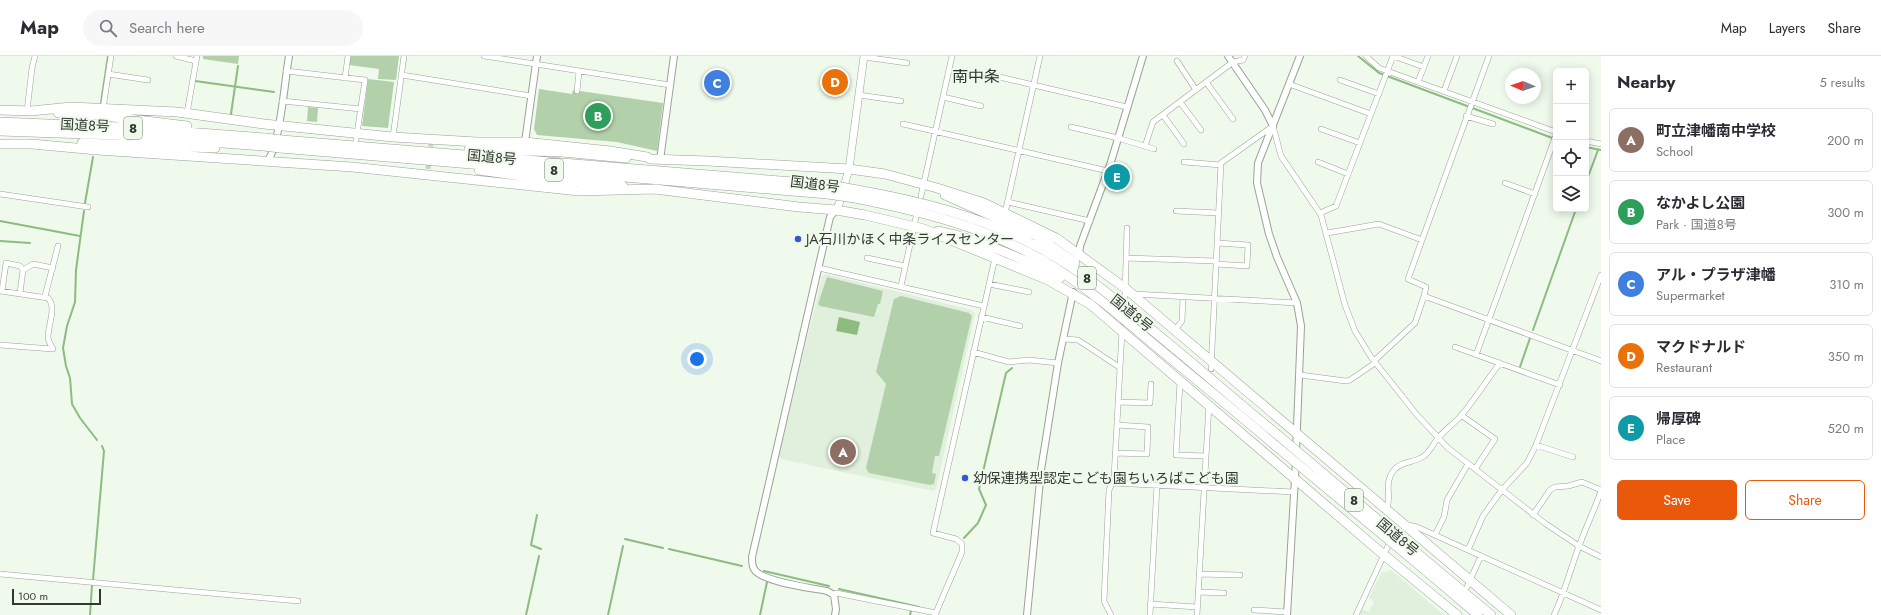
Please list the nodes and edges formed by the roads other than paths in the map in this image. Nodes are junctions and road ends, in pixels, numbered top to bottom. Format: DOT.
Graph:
graph roads {
  1 [pos="35,56"];
  2 [pos="111,56"];
  3 [pos="176,56"];
  4 [pos="289,56"];
  5 [pos="348,56"];
  6 [pos="404,56"];
  7 [pos="484,56"];
  8 [pos="537,56"];
  9 [pos="674,56"];
  10 [pos="952,56"];
  11 [pos="1040,56"];
  12 [pos="1141,56"];
  13 [pos="1228,56"];
  14 [pos="1245,56"];
  15 [pos="1300,56"];
  16 [pos="1366,56"];
  17 [pos="1393,56"];
  18 [pos="1428,56"];
  19 [pos="1458,56"];
  20 [pos="1489,56"];
  21 [pos="864,57"];
  22 [pos="196,59"];
  23 [pos="1176,61"];
  24 [pos="1233,62"];
  25 [pos="907,63"];
  26 [pos="536,64"];
  27 [pos="1424,67"];
  28 [pos="286,71"];
  29 [pos="579,72"];
  30 [pos="108,74"];
  31 [pos="1386,74"];
  32 [pos="402,75"];
  33 [pos="995,76"];
  34 [pos="345,78"];
  35 [pos="148,80"];
  36 [pos="1340,80"];
  37 [pos="1206,82"];
  38 [pos="1418,82"];
  39 [pos="1034,84"];
  40 [pos="1289,84"];
  41 [pos="670,85"];
  42 [pos="1196,90"];
  43 [pos="1444,91"];
  44 [pos="577,92"];
  45 [pos="1379,94"];
  46 [pos="859,95"];
  47 [pos="531,96"];
  48 [pos="943,96"];
  49 [pos="282,100"];
  50 [pos="901,101"];
  51 [pos="1180,102"];
  52 [pos="981,106"];
  53 [pos="1470,106"];
  54 [pos="1127,107"];
  55 [pos="103,109"];
  56 [pos="361,109"];
  57 [pos="0,110"];
  58 [pos="29,111"];
  59 [pos="187,113"];
  60 [pos="1371,114"];
  61 [pos="1163,115"];
  62 [pos="1466,116"];
  63 [pos="1233,119"];
  64 [pos="0,122"];
  65 [pos="902,124"];
  66 [pos="1493,124"];
  67 [pos="278,125"];
  68 [pos="1273,126"];
  69 [pos="1071,127"];
  70 [pos="1321,129"];
  71 [pos="1201,130"];
  72 [pos="0,131"];
  73 [pos="935,131"];
  74 [pos="1553,135"];
  75 [pos="357,137"];
  76 [pos="393,137"];
  77 [pos="1118,138"];
  78 [pos="1555,140"];
  79 [pos="253,141"];
  80 [pos="1589,142"];
  81 [pos="1360,143"];
  82 [pos="0,144"];
  83 [pos="32,144"];
  84 [pos="281,144"];
  85 [pos="1184,144"];
  86 [pos="1601,144"];
  87 [pos="524,145"];
  88 [pos="1145,146"];
  89 [pos="1154,149"];
  90 [pos="1019,150"];
  91 [pos="424,151"];
  92 [pos="650,159"];
  93 [pos="268,160"];
  94 [pos="352,160"];
  95 [pos="660,160"];
  96 [pos="1184,162"];
  97 [pos="1318,162"];
  98 [pos="1221,165"];
  99 [pos="849,169"];
  100 [pos="1108,171"];
  101 [pos="1348,174"];
  102 [pos="1505,183"];
  103 [pos="927,186"];
  104 [pos="654,189"];
  105 [pos="829,189"];
  106 [pos="0,194"];
  107 [pos="856,194"];
  108 [pos="1535,194"];
  109 [pos="921,196"];
  110 [pos="1008,202"];
  111 [pos="88,207"];
  112 [pos="836,210"];
  113 [pos="1176,211"];
  114 [pos="1005,213"];
  115 [pos="1218,213"];
  116 [pos="1320,213"];
  117 [pos="916,217"];
  118 [pos="1090,221"];
  119 [pos="914,227"];
  120 [pos="1127,228"];
  121 [pos="924,229"];
  122 [pos="1327,233"];
  123 [pos="1422,240"];
  124 [pos="1217,244"];
  125 [pos="58,246"];
  126 [pos="867,258"];
  127 [pos="995,258"];
  128 [pos="1079,258"];
  129 [pos="1126,258"];
  130 [pos="1216,263"];
  131 [pos="905,266"];
  132 [pos="53,268"];
  133 [pos="818,268"];
  134 [pos="23,270"];
  135 [pos="1601,275"];
  136 [pos="989,284"];
  137 [pos="901,286"];
  138 [pos="1,291"];
  139 [pos="1029,292"];
  140 [pos="1073,292"];
  141 [pos="20,293"];
  142 [pos="1127,293"];
  143 [pos="45,296"];
  144 [pos="1424,296"];
  145 [pos="1183,297"];
  146 [pos="1214,298"];
  147 [pos="1297,302"];
  148 [pos="984,306"];
  149 [pos="1118,315"];
  150 [pos="981,317"];
  151 [pos="1488,320"];
  152 [pos="1020,326"];
  153 [pos="1122,329"];
  154 [pos="1174,331"];
  155 [pos="1063,339"];
  156 [pos="0,345"];
  157 [pos="1455,347"];
  158 [pos="1174,348"];
  159 [pos="1573,350"];
  160 [pos="973,352"];
  161 [pos="1476,355"];
  162 [pos="1601,361"];
  163 [pos="1375,362"];
  164 [pos="1058,363"];
  165 [pos="1500,363"];
  166 [pos="1211,365"];
  167 [pos="1119,367"];
  168 [pos="1300,375"];
  169 [pos="1180,382"];
  170 [pos="1151,384"];
  171 [pos="1560,385"];
  172 [pos="1118,402"];
  173 [pos="1209,404"];
  174 [pos="1461,415"];
  175 [pos="1117,425"];
  176 [pos="1296,434"];
  177 [pos="1438,438"];
  178 [pos="1536,444"];
  179 [pos="1115,453"];
  180 [pos="1206,456"];
  181 [pos="1573,457"];
  182 [pos="1468,464"];
  183 [pos="1475,469"];
  184 [pos="1295,480"];
  185 [pos="1112,483"];
  186 [pos="1157,485"];
  187 [pos="1204,486"];
  188 [pos="1601,490"];
  189 [pos="1501,491"];
  190 [pos="1294,492"];
  191 [pos="1386,508"];
  192 [pos="1533,515"];
  193 [pos="1401,523"];
  194 [pos="1435,535"];
  195 [pos="1388,546"];
  196 [pos="1579,546"];
  197 [pos="1468,550"];
  198 [pos="1384,556"];
  199 [pos="1481,556"];
  200 [pos="1601,557"];
  201 [pos="1428,567"];
  202 [pos="0,574"];
  203 [pos="1199,574"];
  204 [pos="1240,575"];
  205 [pos="1468,584"];
  206 [pos="1198,592"];
  207 [pos="1224,593"];
  208 [pos="1562,593"];
  209 [pos="834,595"];
  210 [pos="298,601"];
  211 [pos="1150,604"];
  212 [pos="1197,607"];
  213 [pos="1254,610"];
  214 [pos="1601,610"];
  215 [pos="1456,611"];
  216 [pos="1287,613"];
  217 [pos="936,614"];
  218 [pos="835,615"];
  219 [pos="1027,615"];
  220 [pos="1111,615"];
  221 [pos="1150,615"];
  222 [pos="1197,615"];
  223 [pos="1356,615"];
  224 [pos="1478,615"];
  225 [pos="1491,615"];
  226 [pos="1511,615"];
  227 [pos="1554,615"];
  1 -- 58 [label="street"];
  2 -- 30 [label="street"];
  3 -- 22 [label="street"];
  4 -- 28 [label="street"];
  5 -- 34 [label="street"];
  6 -- 32 [label="street"];
  7 -- 26 [label="street"];
  8 -- 26 [label="street"];
  9 -- 41 [label="street"];
  10 -- 48 [label="street"];
  11 -- 39 [label="street"];
  12 -- 54 [label="street"];
  13 -- 24 [label="street"];
  14 -- 24 [label="street"];
  15 -- 40 [label="street"];
  16 -- 31 [label="street"];
  17 -- 27 [label="street"];
  17 -- 31 [label="street"];
  18 -- 27 [label="street"];
  19 -- 43 [label="street"];
  20 -- 53 [label="street"];
  21 -- 25 [label="street"];
  21 -- 46 [label="main road"];
  22 -- 59 [label="street"];
  23 -- 42 [label="street"];
  24 -- 37 [label="street"];
  24 -- 68 [label="street"];
  26 -- 29 [label="street"];
  26 -- 47 [label="street"];
  27 -- 38 [label="street"];
  28 -- 34 [label="street"];
  28 -- 49 [label="street"];
  29 -- 41 [label="street"];
  29 -- 44 [label="street"];
  30 -- 35 [label="street"];
  30 -- 55 [label="street"];
  31 -- 38 [label="street"];
  31 -- 45 [label="street"];
  32 -- 47 [label="street"];
  32 -- 76 [label="street"];
  33 -- 39 [label="street"];
  34 -- 56 [label="street"];
  36 -- 45 [label="street"];
  37 -- 42 [label="street"];
  37 -- 63 [label="street"];
  38 -- 43 [label="street"];
  39 -- 54 [label="street"];
  39 -- 90 [label="street"];
  40 -- 60 [label="street"];
  40 -- 68 [label="street"];
  41 -- 95 [label="street"];
  42 -- 51 [label="street"];
  43 -- 53 [label="street"];
  45 -- 60 [label="street"];
  46 -- 50 [label="street"];
  46 -- 99 [label="main road"];
  47 -- 87 [label="street"];
  48 -- 52 [label="street"];
  48 -- 73 [label="street"];
  49 -- 56 [label="street"];
  49 -- 67 [label="street"];
  51 -- 61 [label="street"];
  51 -- 71 [label="street"];
  53 -- 62 [label="street"];
  53 -- 74 [label="street"];
  54 -- 77 [label="street"];
  55 -- 58 [label="highway"];
  55 -- 59 [label="highway"];
  56 -- 75 [label="street"];
  57 -- 58 [label="highway"];
  58 -- 79 [label="highway, 8"];
  59 -- 67 [label="highway"];
  60 -- 81 [label="street"];
  61 -- 85 [label="street"];
  61 -- 88 [label="street"];
  62 -- 66 [label="street"];
  62 -- 123 [label="street"];
  64 -- 79 [label="highway, 国道8号 / 8"];
  65 -- 73 [label="street"];
  67 -- 75 [label="highway"];
  67 -- 93 [label="street"];
  68 -- 98 [label="street"];
  68 -- 116 [label="street"];
  68 -- 147 [label="street"];
  69 -- 77 [label="street"];
  70 -- 81 [label="street"];
  72 -- 79 [label="highway, 国道8号 / 8"];
  73 -- 90 [label="street"];
  73 -- 103 [label="street"];
  75 -- 76 [label="highway"];
  76 -- 87 [label="highway"];
  77 -- 88 [label="street"];
  77 -- 100 [label="street"];
  78 -- 108 [label="street"];
  79 -- 83 [label="highway, 8"];
  79 -- 84 [label="highway, 国道8号 / 8, bridge"];
  80 -- 86 [label="street"];
  81 -- 101 [label="street"];
  82 -- 83 [label="highway"];
  83 -- 93 [label="highway"];
  84 -- 91 [label="highway, 国道8号 / 8"];
  84 -- 94 [label="highway, 国道8号 / 8"];
  87 -- 92 [label="highway"];
  88 -- 89 [label="street"];
  90 -- 100 [label="street"];
  90 -- 110 [label="street"];
  91 -- 92 [label="highway, 8"];
  91 -- 105 [label="highway, 国道8号 / 8"];
  92 -- 95 [label="highway"];
  93 -- 94 [label="highway"];
  94 -- 104 [label="highway"];
  94 -- 104 [label="highway"];
  94 -- 105 [label="highway, 国道8号 / 8"];
  95 -- 99 [label="highway"];
  96 -- 98 [label="street"];
  97 -- 101 [label="street"];
  98 -- 115 [label="street"];
  99 -- 103 [label="highway"];
  99 -- 112 [label="main road"];
  100 -- 118 [label="street"];
  101 -- 116 [label="street"];
  102 -- 108 [label="street"];
  103 -- 109 [label="street"];
  103 -- 114 [label="highway"];
  103 -- 158 [label="highway, 8"];
  104 -- 112 [label="highway"];
  105 -- 107 [label="highway, 国道8号 / 8, bridge"];
  106 -- 111 [label="street"];
  107 -- 149 [label="highway, 国道8号 / 8"];
  107 -- 158 [label="highway, 国道8号 / 8"];
  108 -- 151 [label="street"];
  110 -- 114 [label="street"];
  110 -- 118 [label="street"];
  112 -- 119 [label="highway"];
  112 -- 133 [label="street"];
  113 -- 115 [label="street"];
  114 -- 128 [label="highway"];
  115 -- 124 [label="street"];
  116 -- 122 [label="street"];
  117 -- 119 [label="street"];
  118 -- 128 [label="street"];
  119 -- 121 [label="highway"];
  119 -- 131 [label="street"];
  120 -- 129 [label="street"];
  121 -- 127 [label="highway"];
  121 -- 149 [label="highway, 8"];
  122 -- 123 [label="street"];
  122 -- 163 [label="street"];
  123 -- 144 [label="street"];
  124 -- 130 [label="street"];
  124 -- 130 [label="street"];
  125 -- 132 [label="street"];
  126 -- 131 [label="street"];
  127 -- 136 [label="street"];
  127 -- 140 [label="highway"];
  128 -- 142 [label="highway"];
  129 -- 130 [label="street"];
  129 -- 142 [label="street"];
  130 -- 146 [label="street"];
  131 -- 137 [label="street"];
  132 -- 134 [label="street"];
  132 -- 143 [label="street"];
  133 -- 137 [label="street"];
  133 -- 209 [label="street"];
  134 -- 138 [label="street"];
  134 -- 141 [label="street"];
  135 -- 159 [label="street"];
  136 -- 139 [label="street"];
  136 -- 148 [label="street"];
  137 -- 148 [label="street"];
  138 -- 141 [label="street"];
  140 -- 153 [label="highway"];
  140 -- 155 [label="street"];
  141 -- 143 [label="street"];
  142 -- 145 [label="street"];
  142 -- 154 [label="highway"];
  143 -- 156 [label="street"];
  144 -- 151 [label="street"];
  144 -- 163 [label="street"];
  145 -- 146 [label="street"];
  145 -- 154 [label="street"];
  146 -- 147 [label="street"];
  146 -- 166 [label="street"];
  147 -- 168 [label="street"];
  148 -- 150 [label="street"];
  149 -- 201 [label="highway, 国道8号 / 8, bridge"];
  150 -- 152 [label="street"];
  150 -- 160 [label="street"];
  151 -- 159 [label="street"];
  151 -- 161 [label="street"];
  153 -- 167 [label="street"];
  153 -- 169 [label="highway"];
  154 -- 166 [label="highway"];
  155 -- 164 [label="street"];
  155 -- 167 [label="street"];
  157 -- 161 [label="street"];
  158 -- 201 [label="highway, 国道8号 / 8, bridge"];
  159 -- 162 [label="street"];
  159 -- 171 [label="street"];
  160 -- 164 [label="street"];
  160 -- 217 [label="street"];
  161 -- 165 [label="street"];
  163 -- 168 [label="street"];
  163 -- 177 [label="street"];
  164 -- 219 [label="street"];
  165 -- 171 [label="street"];
  165 -- 174 [label="street"];
  166 -- 176 [label="highway"];
  167 -- 172 [label="street"];
  168 -- 176 [label="street"];
  169 -- 173 [label="highway"];
  169 -- 180 [label="street"];
  170 -- 172 [label="street"];
  171 -- 178 [label="street"];
  172 -- 175 [label="street"];
  173 -- 180 [label="street"];
  173 -- 184 [label="highway"];
  174 -- 177 [label="street"];
  174 -- 183 [label="street"];
  175 -- 179 [label="street"];
  175 -- 179 [label="street"];
  176 -- 184 [label="street"];
  176 -- 191 [label="highway"];
  177 -- 182 [label="street"];
  177 -- 191 [label="street"];
  178 -- 181 [label="street"];
  178 -- 189 [label="street"];
  179 -- 185 [label="street"];
  180 -- 187 [label="street"];
  182 -- 183 [label="street"];
  182 -- 194 [label="street"];
  183 -- 189 [label="street"];
  184 -- 190 [label="street"];
  184 -- 198 [label="highway"];
  185 -- 186 [label="street"];
  185 -- 220 [label="street"];
  186 -- 187 [label="street"];
  186 -- 211 [label="street"];
  187 -- 190 [label="street"];
  187 -- 203 [label="street"];
  188 -- 192 [label="street"];
  188 -- 196 [label="street"];
  189 -- 192 [label="street"];
  189 -- 197 [label="street"];
  190 -- 216 [label="street"];
  191 -- 193 [label="highway"];
  192 -- 196 [label="street"];
  193 -- 194 [label="street"];
  193 -- 205 [label="highway"];
  194 -- 197 [label="street"];
  195 -- 198 [label="street"];
  196 -- 200 [label="street"];
  196 -- 208 [label="street"];
  197 -- 199 [label="street"];
  198 -- 215 [label="highway"];
  198 -- 223 [label="street"];
  199 -- 205 [label="street"];
  199 -- 208 [label="street"];
  201 -- 224 [label="highway, 国道8号 / 8"];
  201 -- 225 [label="highway, 国道8号 / 8"];
  202 -- 210 [label="street"];
  203 -- 204 [label="street"];
  203 -- 206 [label="street"];
  205 -- 226 [label="highway"];
  206 -- 207 [label="street"];
  206 -- 212 [label="street"];
  208 -- 214 [label="street"];
  208 -- 227 [label="street"];
  209 -- 217 [label="street"];
  209 -- 218 [label="street"];
  211 -- 212 [label="street"];
  211 -- 221 [label="street"];
  212 -- 222 [label="street"];
  213 -- 216 [label="street"];
}
